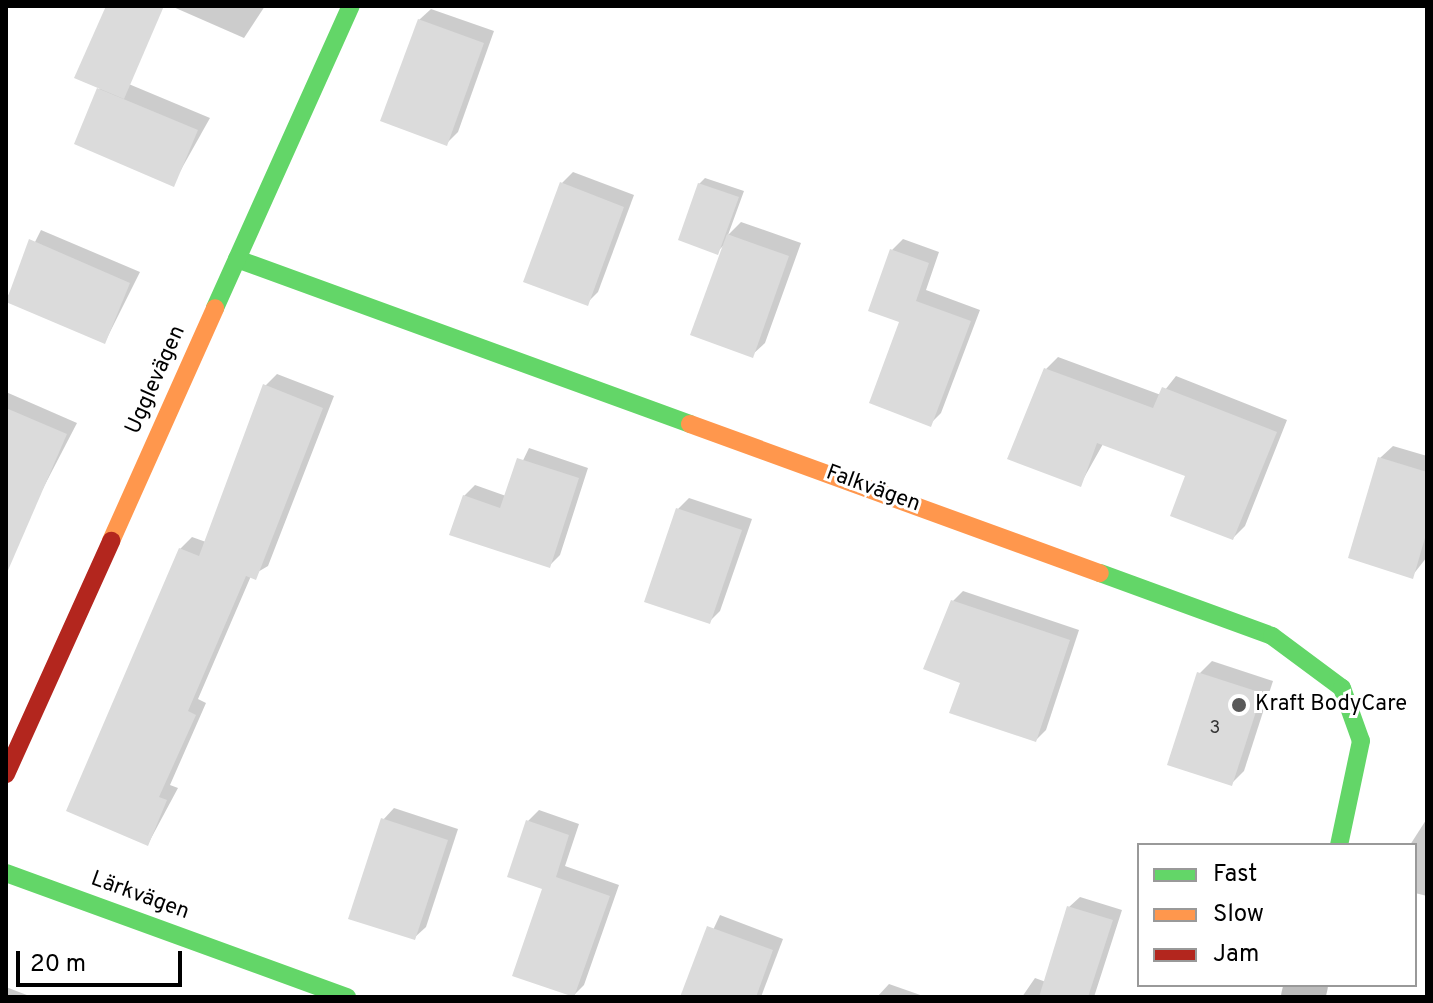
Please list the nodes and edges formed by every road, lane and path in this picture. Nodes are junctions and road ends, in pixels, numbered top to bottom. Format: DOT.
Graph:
graph roads {
  1 [pos="351,6"];
  2 [pos="237,259"];
  3 [pos="6,774"];
  4 [pos="1339,843"];
  5 [pos="6,873"];
  6 [pos="347,997"];
  1 -- 2 [label="street, Ugglevägen"];
  2 -- 3 [label="street, Ugglevägen"];
  2 -- 4 [label="street, Falkvägen"];
  5 -- 6 [label="street, Lärkvägen"];
}
